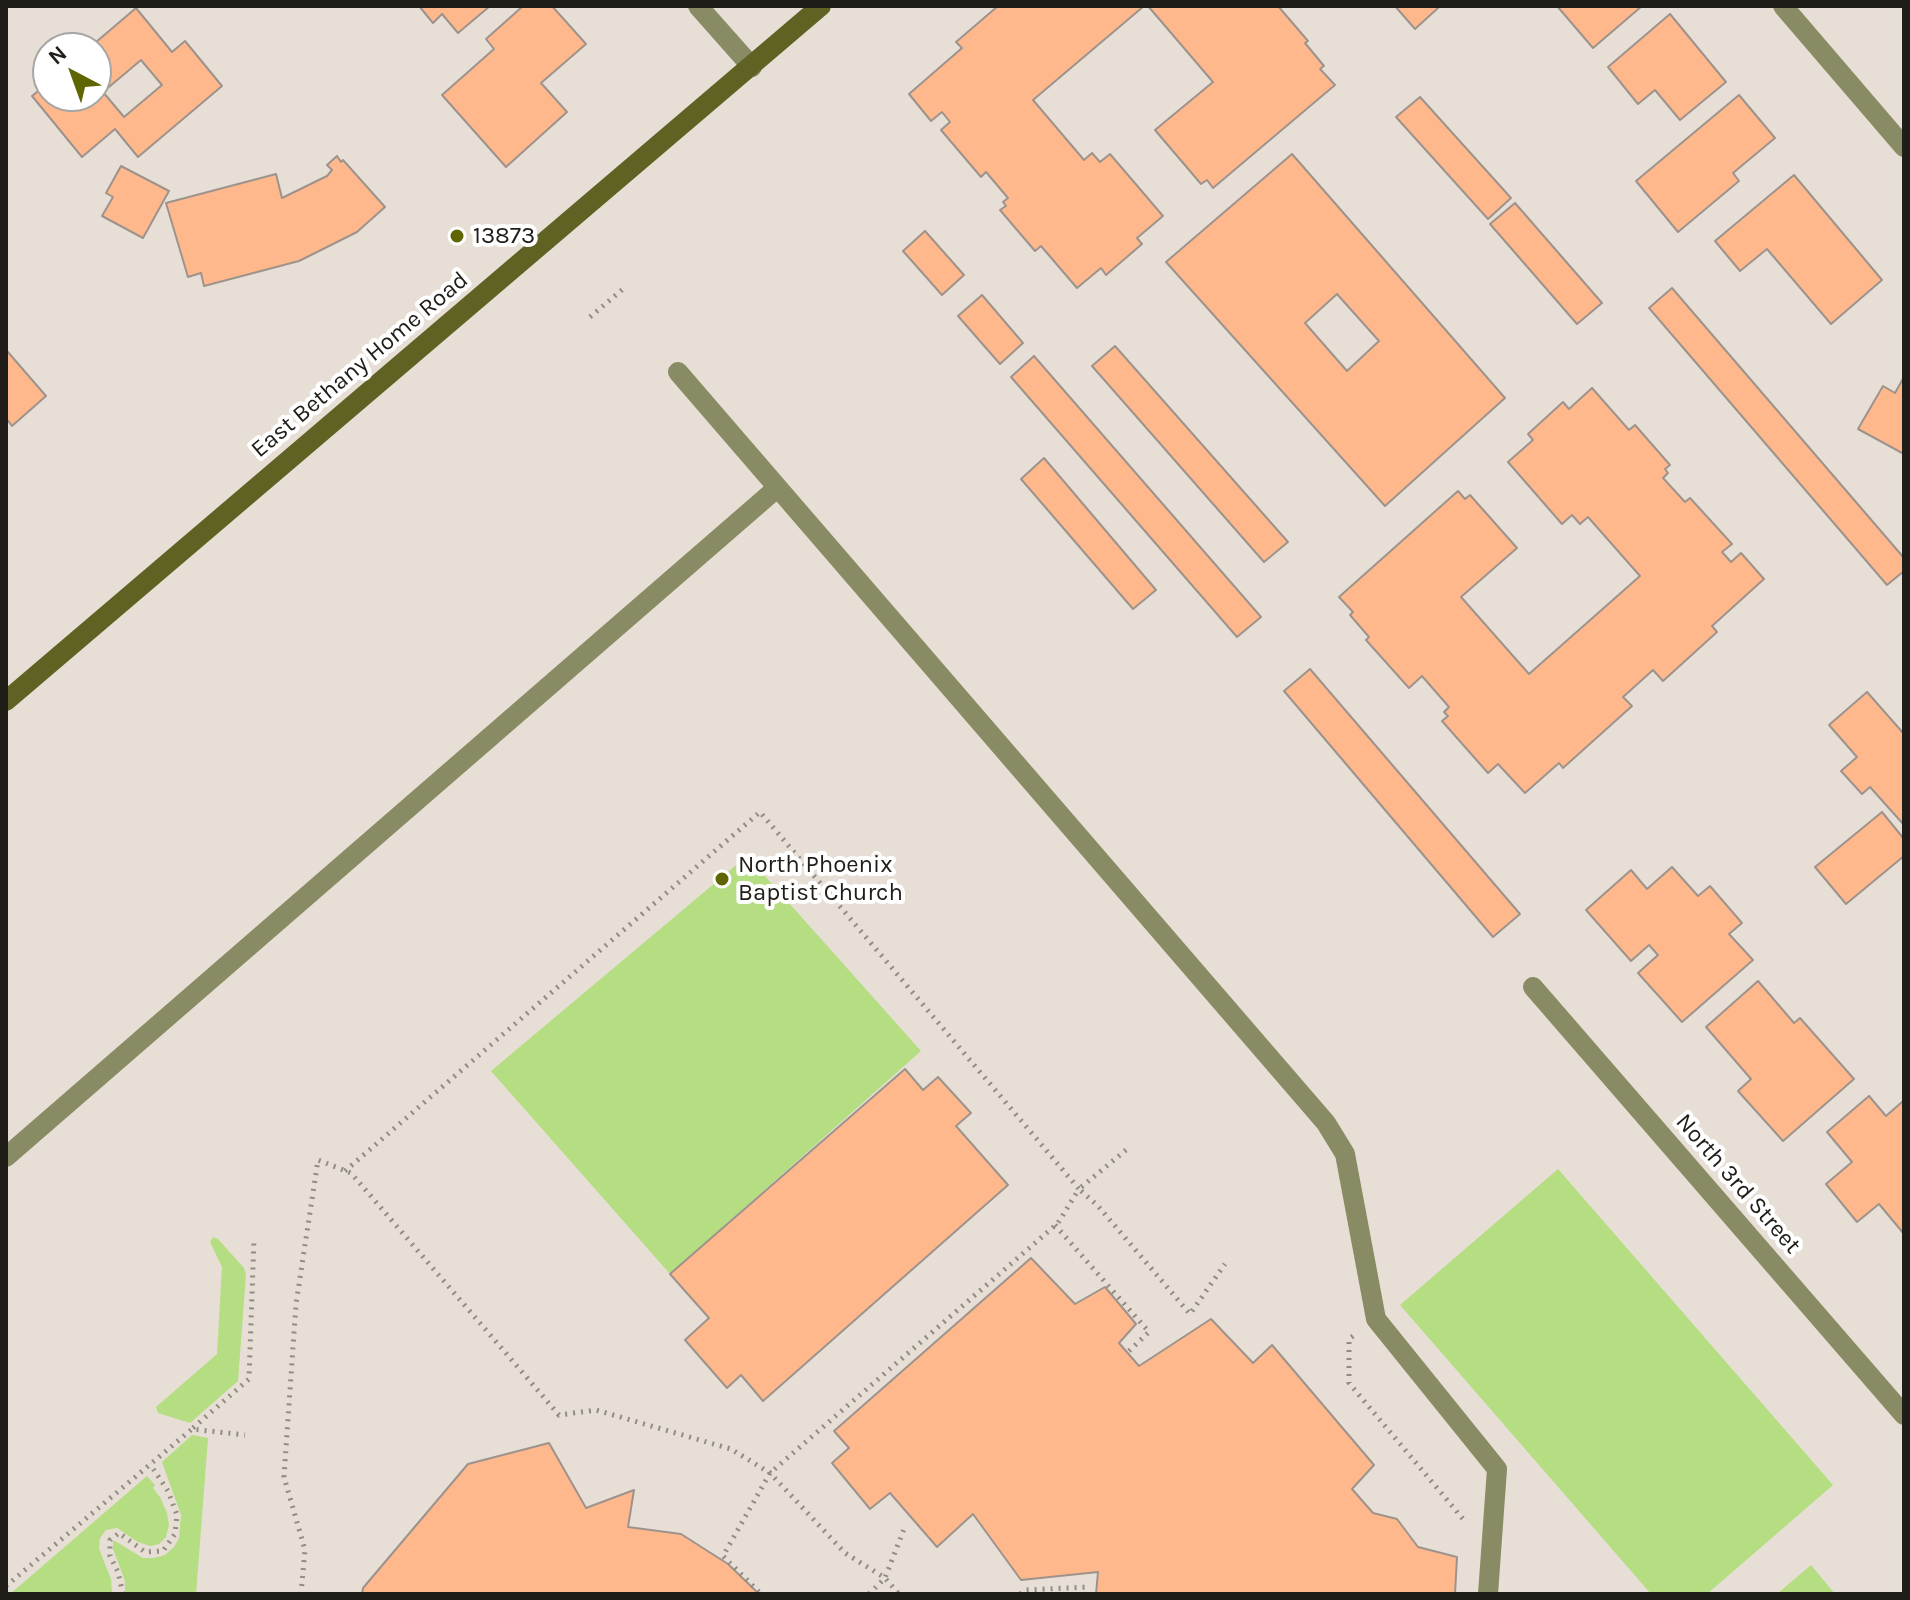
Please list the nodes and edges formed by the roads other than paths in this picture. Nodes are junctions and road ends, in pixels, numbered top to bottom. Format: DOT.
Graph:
graph roads {
  1 [pos="698,6"];
  2 [pos="821,6"];
  3 [pos="1783,6"];
  4 [pos="752,67"];
  5 [pos="1904,147"];
  6 [pos="678,372"];
  7 [pos="777,488"];
  8 [pos="6,701"];
  9 [pos="1533,987"];
  10 [pos="6,1157"];
  11 [pos="1904,1415"];
  12 [pos="1488,1594"];
  1 -- 4 [label="street"];
  2 -- 4 [label="main road, East Bethany Home Road"];
  3 -- 5 [label="street"];
  4 -- 8 [label="main road, East Bethany Home Road"];
  6 -- 7 [label="street"];
  7 -- 10 [label="street"];
  7 -- 12 [label="street"];
  9 -- 11 [label="street, North 3rd Street"];
}
